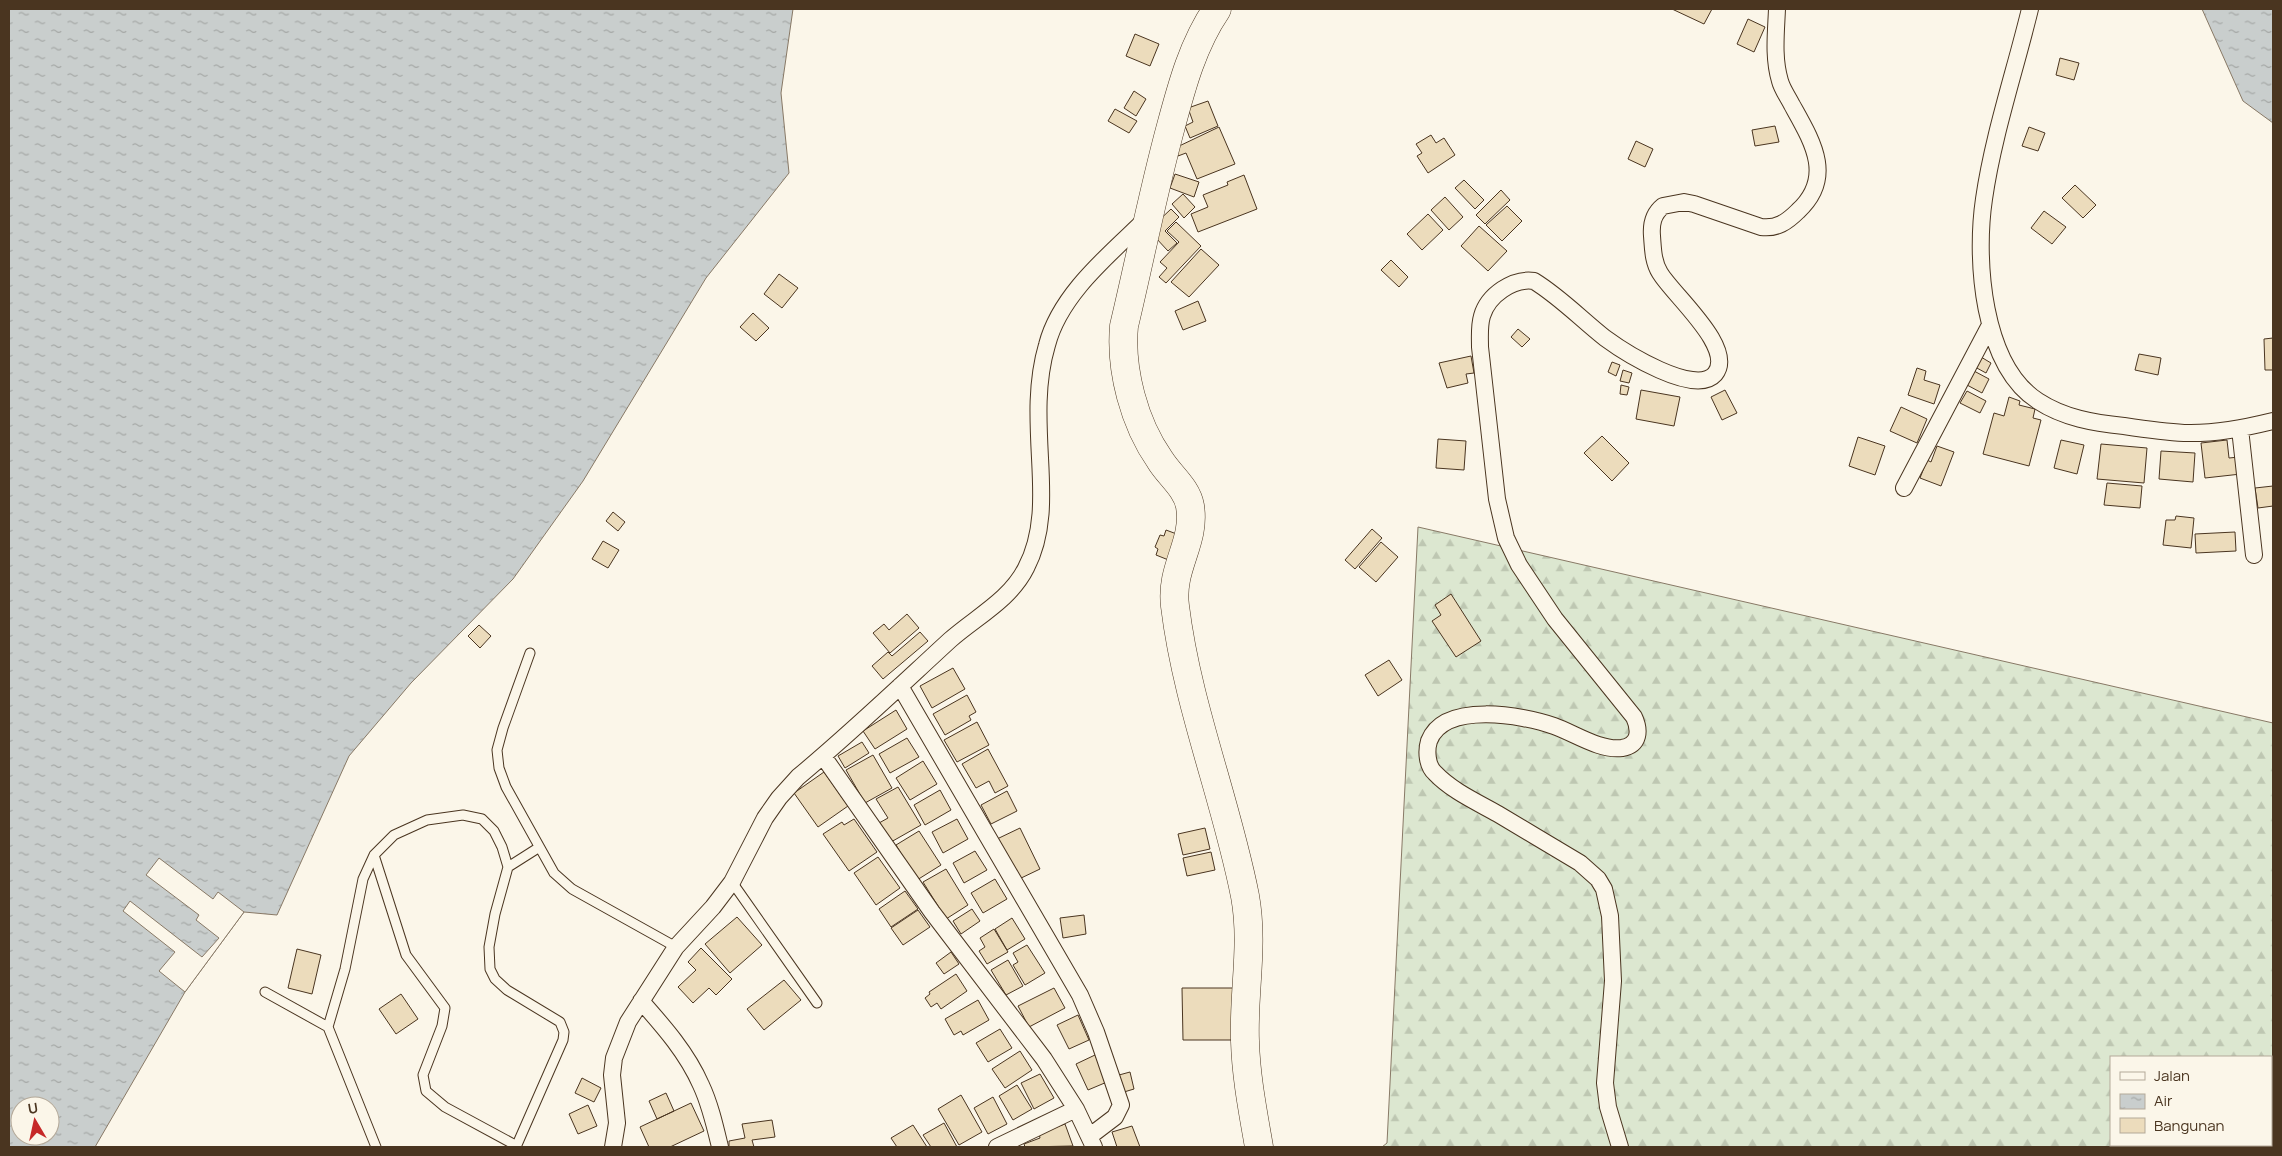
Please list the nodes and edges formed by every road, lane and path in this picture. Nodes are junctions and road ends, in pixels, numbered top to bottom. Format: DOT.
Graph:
graph roads {
  1 [pos="1216,9"];
  2 [pos="1777,9"];
  3 [pos="2030,9"];
  4 [pos="1150,216"];
  5 [pos="1990,325"];
  6 [pos="2273,421"];
  7 [pos="2240,429"];
  8 [pos="1904,488"];
  9 [pos="2254,555"];
  10 [pos="530,653"];
  11 [pos="900,686"];
  12 [pos="823,756"];
  13 [pos="538,848"];
  14 [pos="374,855"];
  15 [pos="508,867"];
  16 [pos="732,882"];
  17 [pos="676,947"];
  18 [pos="266,992"];
  19 [pos="640,1001"];
  20 [pos="816,1003"];
  21 [pos="328,1027"];
  22 [pos="1076,1109"];
  23 [pos="1092,1141"];
  24 [pos="376,1147"];
  25 [pos="517,1147"];
  26 [pos="613,1147"];
  27 [pos="720,1147"];
  28 [pos="997,1147"];
  29 [pos="1259,1147"];
  30 [pos="1620,1147"];
  1 -- 4 [label="highway"];
  2 -- 30 [label="street"];
  3 -- 5 [label="street"];
  4 -- 11 [label="street"];
  4 -- 29 [label="highway"];
  5 -- 7 [label="street"];
  5 -- 8 [label="street"];
  6 -- 7 [label="street"];
  7 -- 9 [label="street"];
  10 -- 13 [label="lane"];
  11 -- 12 [label="street"];
  11 -- 23 [label="street"];
  12 -- 16 [label="street"];
  12 -- 22 [label="street"];
  13 -- 15 [label="lane"];
  13 -- 17 [label="lane"];
  14 -- 15 [label="lane"];
  14 -- 21 [label="lane"];
  14 -- 25 [label="lane"];
  15 -- 25 [label="lane"];
  16 -- 17 [label="street"];
  16 -- 20 [label="lane"];
  17 -- 19 [label="street"];
  18 -- 21 [label="lane"];
  19 -- 26 [label="street"];
  19 -- 27 [label="street"];
  21 -- 24 [label="lane"];
  22 -- 23 [label="street"];
  22 -- 28 [label="street"];
}
